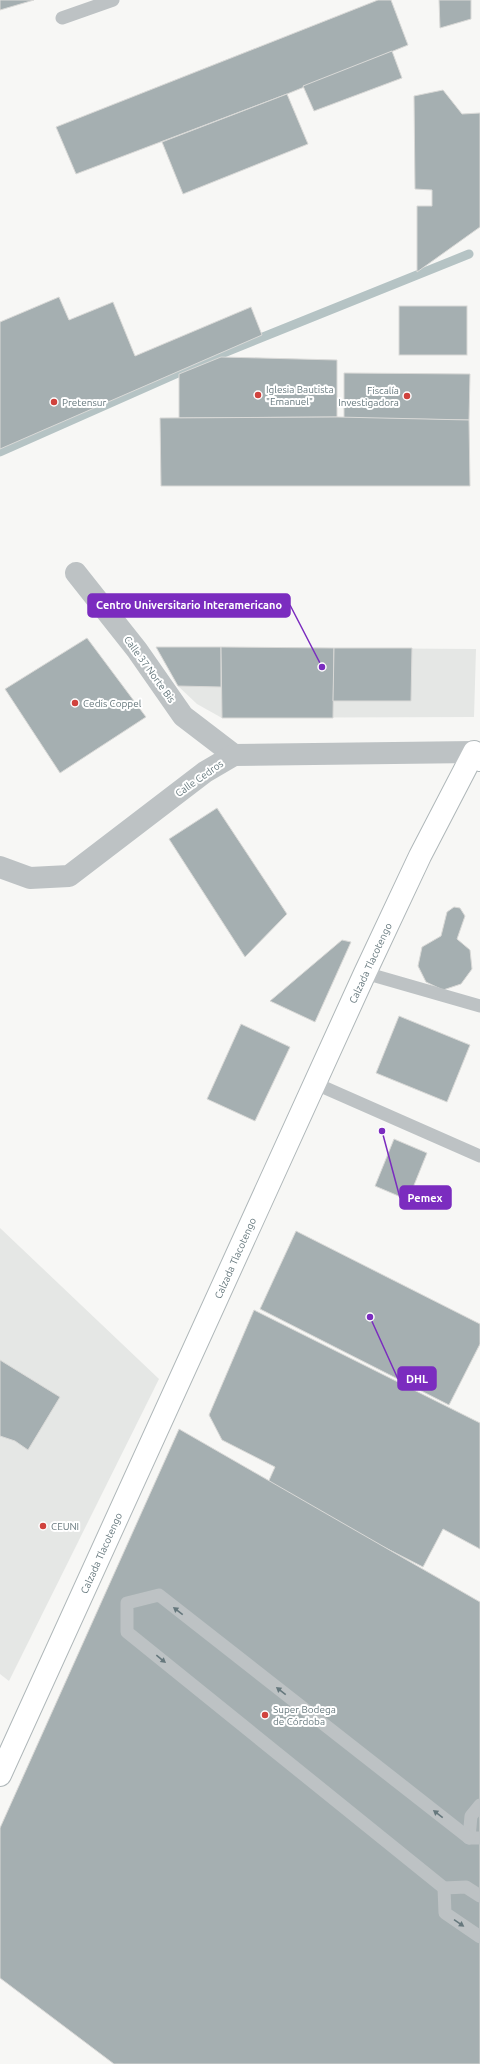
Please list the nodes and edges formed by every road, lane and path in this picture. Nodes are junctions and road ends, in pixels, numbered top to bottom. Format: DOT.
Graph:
graph roads {
  1 [pos="113,0"];
  2 [pos="62,18"];
  3 [pos="76,573"];
  4 [pos="234,755"];
  5 [pos="477,756"];
  6 [pos="0,867"];
  7 [pos="365,973"];
  8 [pos="480,1006"];
  9 [pos="314,1083"];
  10 [pos="480,1156"];
  11 [pos="0,1776"];
  12 [pos="480,1805"];
  13 [pos="474,1838"];
  14 [pos="444,1888"];
  15 [pos="480,1896"];
  16 [pos="480,1937"];
  1 -- 2 [label="lane"];
  3 -- 4 [label="street, Calle 37 Norte Bis"];
  4 -- 5 [label="street, Calle Cedros"];
  4 -- 6 [label="street, Calle Cedros"];
  5 -- 7 [label="street, Calzada Tlacotengo"];
  7 -- 8 [label="lane"];
  7 -- 9 [label="street, Calzada Tlacotengo"];
  9 -- 10 [label="lane"];
  9 -- 11 [label="street, Calzada Tlacotengo"];
  12 -- 13 [label="lane"];
  13 -- 14 [label="lane, one-way"];
  14 -- 15 [label="lane"];
  14 -- 16 [label="lane, one-way"];
}
